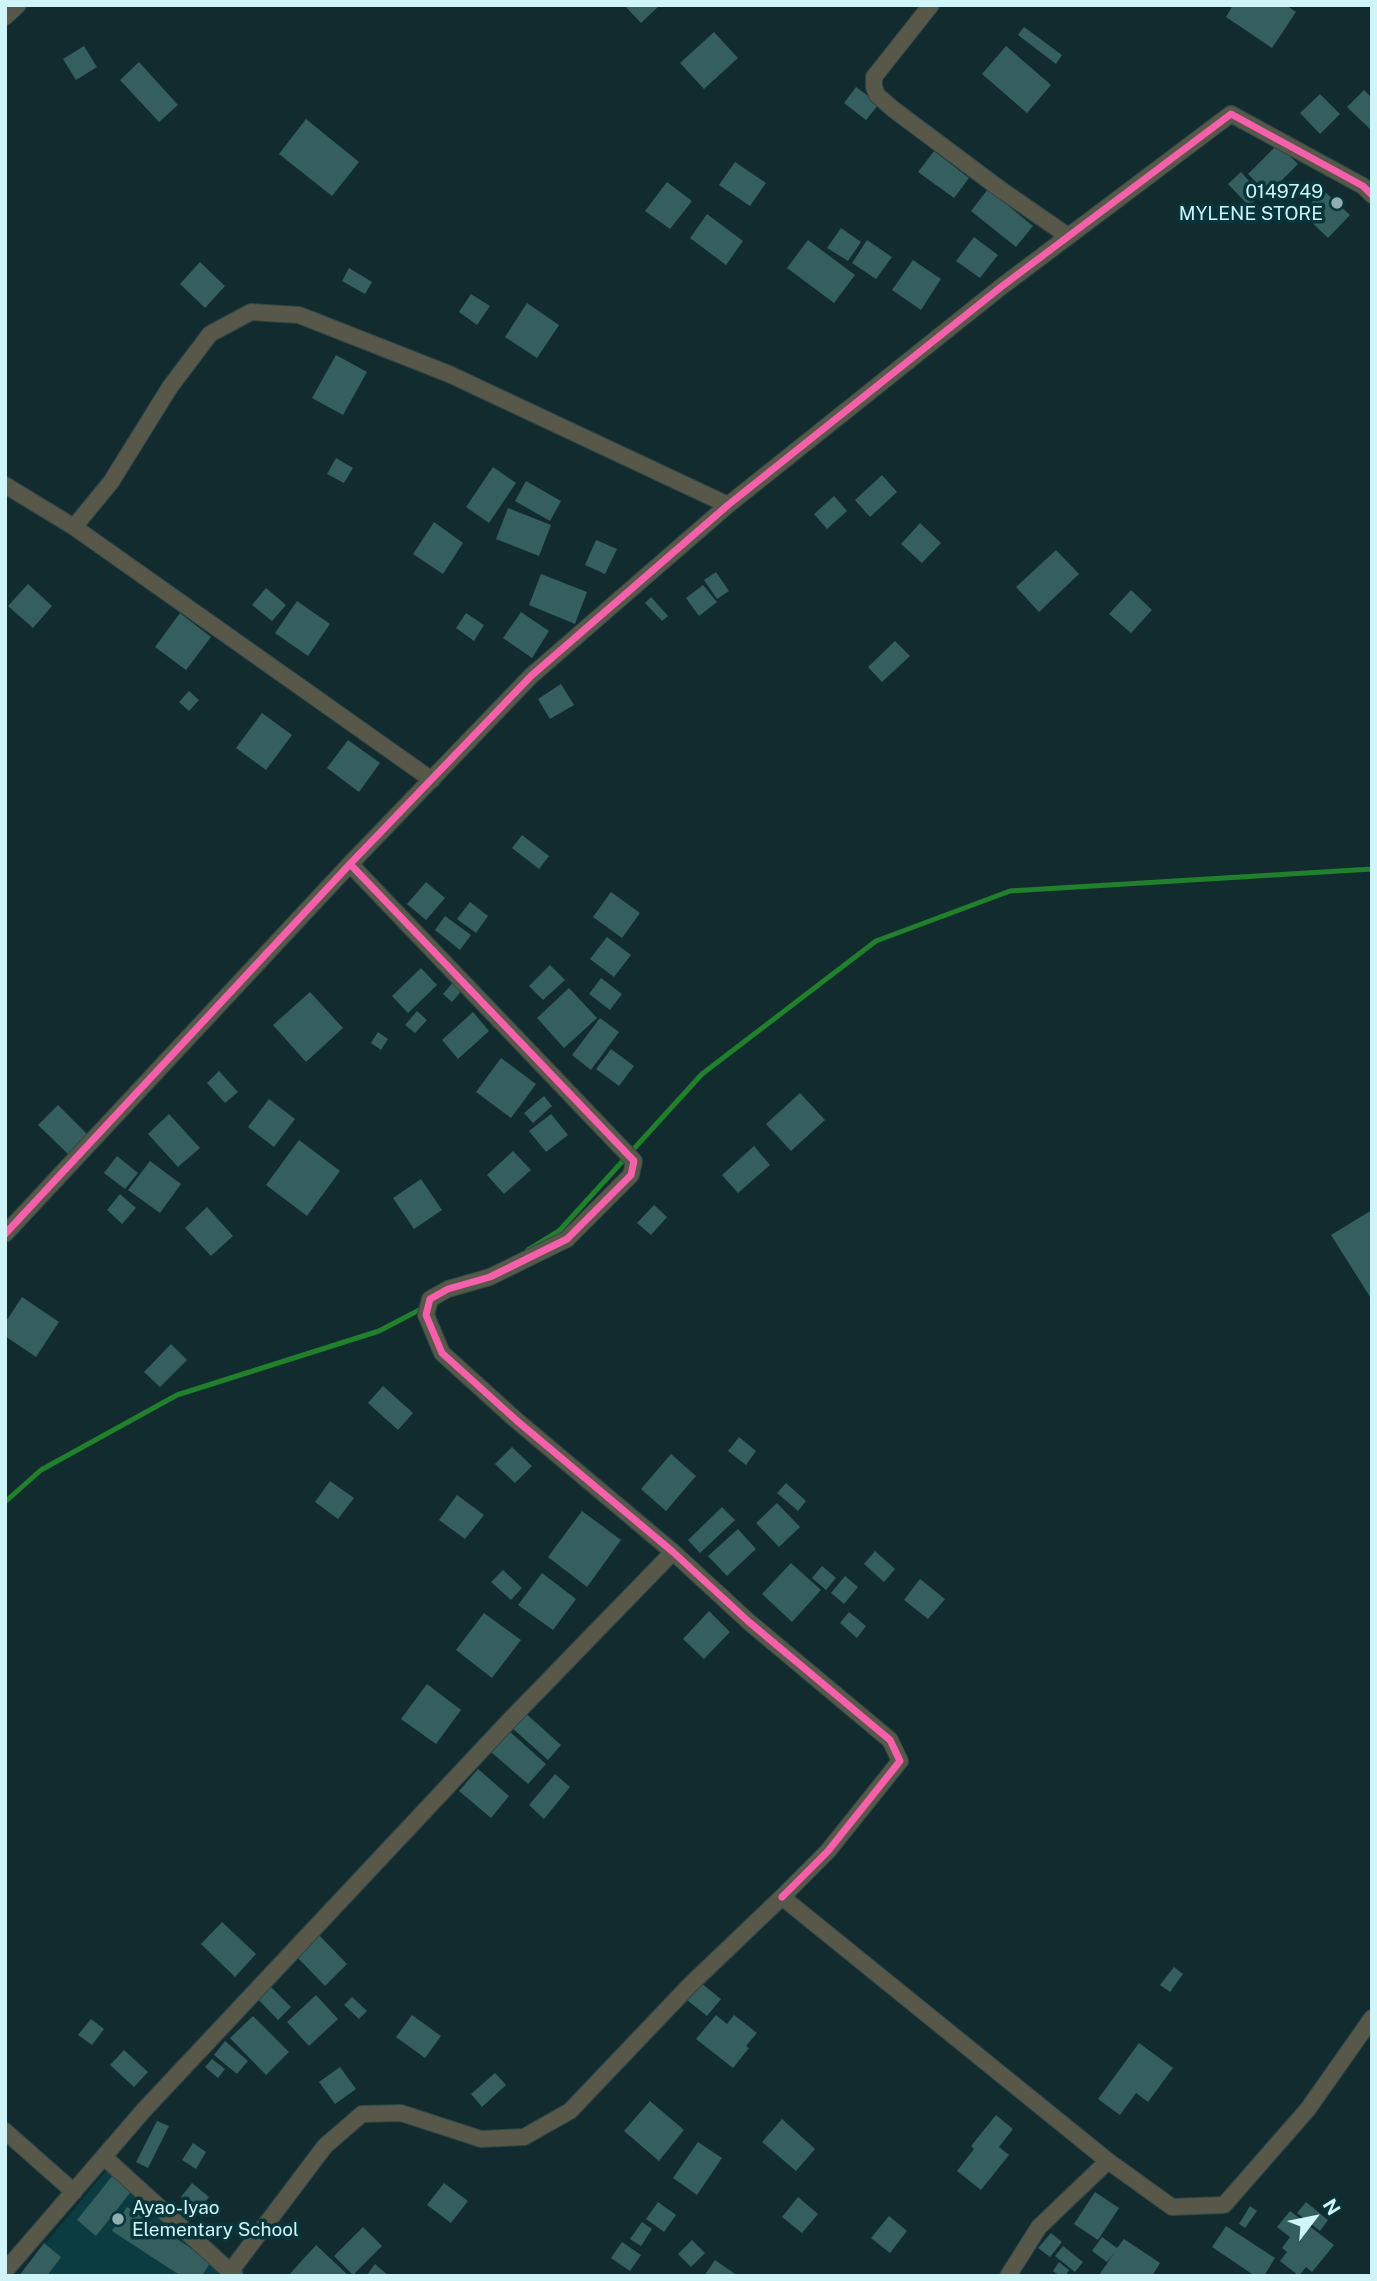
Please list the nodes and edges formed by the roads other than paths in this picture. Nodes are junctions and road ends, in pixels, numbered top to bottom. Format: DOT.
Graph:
graph roads {
  1 [pos="18,5"];
  2 [pos="931,5"];
  3 [pos="5,17"];
  4 [pos="1369,189"];
  5 [pos="1068,236"];
  6 [pos="5,485"];
  7 [pos="728,505"];
  8 [pos="75,527"];
  9 [pos="432,780"];
  10 [pos="350,864"];
  11 [pos="5,1234"];
  12 [pos="673,1552"];
  13 [pos="782,1897"];
  14 [pos="1372,2018"];
  15 [pos="5,2131"];
  16 [pos="104,2157"];
  17 [pos="1108,2161"];
  18 [pos="74,2192"];
  19 [pos="5,2271"];
  20 [pos="233,2274"];
  21 [pos="1008,2276"];
  1 -- 3 [label="street"];
  2 -- 5 [label="street"];
  4 -- 5 [label="street"];
  5 -- 7 [label="street"];
  6 -- 8 [label="street"];
  7 -- 8 [label="street"];
  7 -- 9 [label="street"];
  8 -- 9 [label="street"];
  9 -- 10 [label="street"];
  10 -- 11 [label="street"];
  10 -- 12 [label="street"];
  12 -- 13 [label="street"];
  12 -- 16 [label="street"];
  13 -- 17 [label="street"];
  13 -- 20 [label="street"];
  14 -- 17 [label="street"];
  15 -- 18 [label="street"];
  16 -- 18 [label="street"];
  16 -- 20 [label="street"];
  17 -- 21 [label="street"];
  18 -- 19 [label="street"];
}
